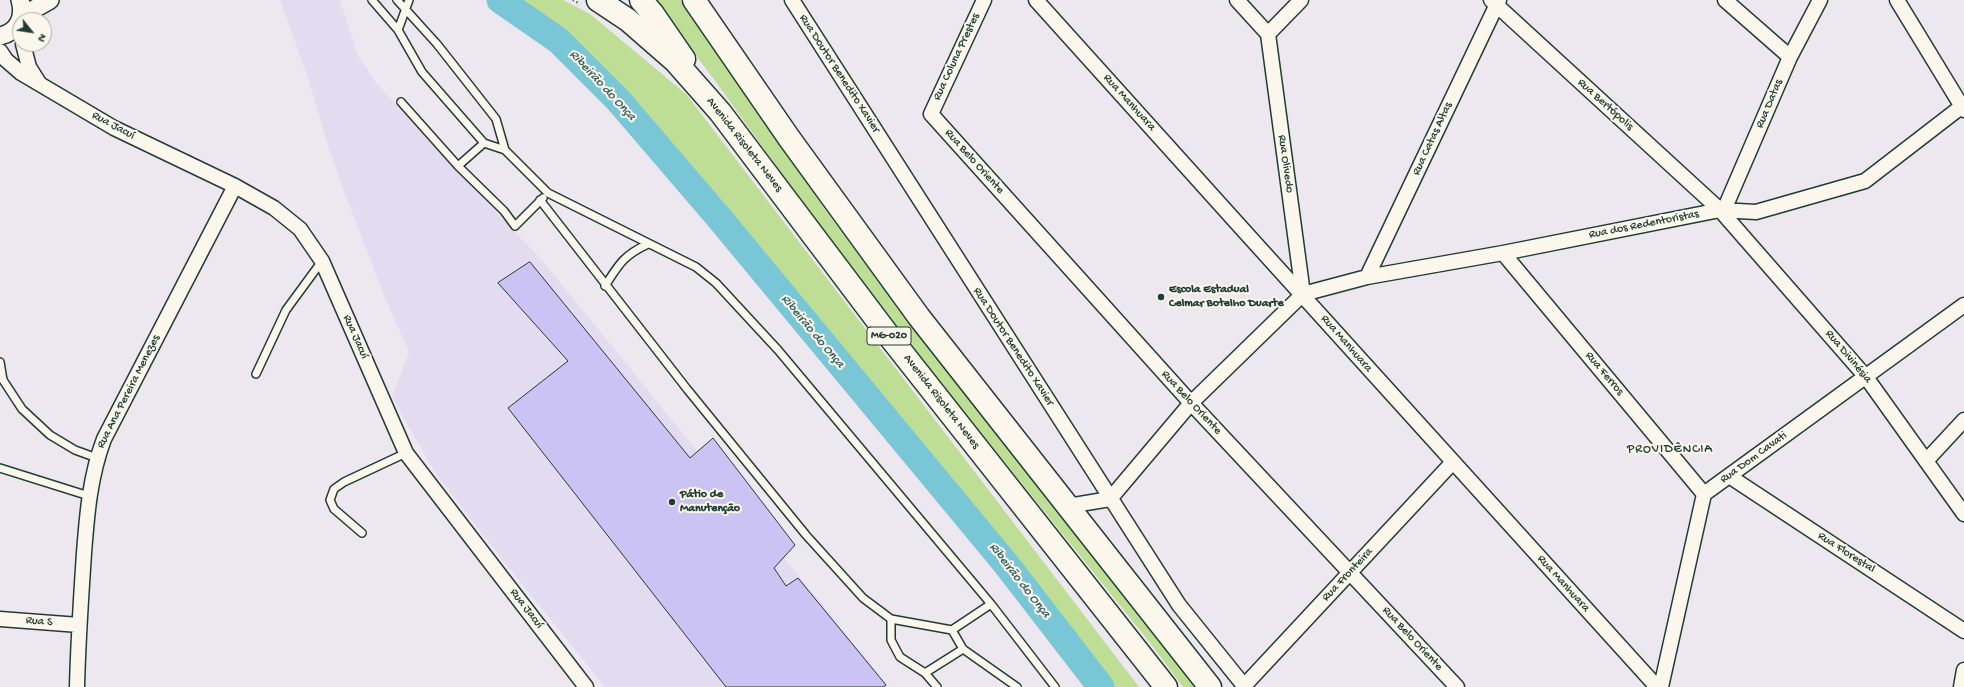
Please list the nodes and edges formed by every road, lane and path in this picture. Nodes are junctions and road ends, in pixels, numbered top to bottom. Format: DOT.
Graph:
graph roads {
  1 [pos="50,0"];
  2 [pos="372,0"];
  3 [pos="397,0"];
  4 [pos="409,0"];
  5 [pos="598,0"];
  6 [pos="641,0"];
  7 [pos="694,0"];
  8 [pos="792,0"];
  9 [pos="984,0"];
  10 [pos="1036,0"];
  11 [pos="1237,0"];
  12 [pos="1302,0"];
  13 [pos="1725,0"];
  14 [pos="1820,0"];
  15 [pos="1897,0"];
  16 [pos="1495,2"];
  17 [pos="404,9"];
  18 [pos="31,12"];
  19 [pos="398,30"];
  20 [pos="12,31"];
  21 [pos="1268,34"];
  22 [pos="0,36"];
  23 [pos="0,51"];
  24 [pos="25,52"];
  25 [pos="1790,57"];
  26 [pos="39,83"];
  27 [pos="401,102"];
  28 [pos="1962,108"];
  29 [pos="720,112"];
  30 [pos="931,114"];
  31 [pos="484,143"];
  32 [pos="505,150"];
  33 [pos="458,166"];
  34 [pos="235,186"];
  35 [pos="548,193"];
  36 [pos="540,200"];
  37 [pos="1722,210"];
  38 [pos="648,244"];
  39 [pos="1503,253"];
  40 [pos="322,261"];
  41 [pos="1367,277"];
  42 [pos="605,286"];
  43 [pos="1303,294"];
  44 [pos="1964,305"];
  45 [pos="0,362"];
  46 [pos="256,374"];
  47 [pos="1866,377"];
  48 [pos="1191,403"];
  49 [pos="1964,420"];
  50 [pos="406,453"];
  51 [pos="97,458"];
  52 [pos="1926,461"];
  53 [pos="1452,463"];
  54 [pos="0,468"];
  55 [pos="1729,476"];
  56 [pos="1704,494"];
  57 [pos="89,496"];
  58 [pos="1110,499"];
  59 [pos="1068,506"];
  60 [pos="1964,514"];
  61 [pos="362,533"];
  62 [pos="1350,573"];
  63 [pos="991,604"];
  64 [pos="0,619"];
  65 [pos="891,619"];
  66 [pos="79,625"];
  67 [pos="952,630"];
  68 [pos="1964,631"];
  69 [pos="963,649"];
  70 [pos="1964,670"];
  71 [pos="924,673"];
  72 [pos="77,687"];
  73 [pos="586,687"];
  74 [pos="937,687"];
  75 [pos="1017,687"];
  76 [pos="1055,687"];
  77 [pos="1166,687"];
  78 [pos="1210,687"];
  79 [pos="1244,687"];
  80 [pos="1457,687"];
  81 [pos="1657,687"];
  82 [pos="1661,687"];
  83 [pos="1961,687"];
  1 -- 18 [label="street"];
  2 -- 19 [label="lane"];
  3 -- 17 [label="lane"];
  4 -- 17 [label="lane"];
  5 -- 29 [label="highway, Avenida Risoleta Neves / MG-020"];
  6 -- 29 [label="highway"];
  7 -- 59 [label="highway, MG-020"];
  8 -- 58 [label="street, Rua Doutor Benedito Xavier"];
  9 -- 30 [label="street, Rua Coluna Prestes"];
  10 -- 43 [label="street, Rua Manhuara"];
  11 -- 21 [label="street"];
  12 -- 21 [label="street"];
  13 -- 25 [label="street"];
  14 -- 25 [label="street, Rua Datas"];
  15 -- 28 [label="street"];
  16 -- 37 [label="street, Rua Bertópolis"];
  16 -- 41 [label="street, Rua Catas Altas"];
  17 -- 19 [label="lane"];
  17 -- 32 [label="lane"];
  19 -- 31 [label="lane"];
  20 -- 22 [label="street"];
  21 -- 43 [label="street, Rua Olivedo"];
  23 -- 26 [label="street, Rua Jacuí"];
  24 -- 26 [label="street, Rua Jacuí"];
  25 -- 37 [label="street, Rua Datas"];
  26 -- 34 [label="street, Rua Jacuí"];
  27 -- 33 [label="lane"];
  28 -- 37 [label="street, Rua dos Redentoristas"];
  29 -- 77 [label="highway, Avenida Risoleta Neves / MG-020"];
  30 -- 48 [label="street, Rua Belo Oriente"];
  31 -- 32 [label="lane"];
  31 -- 33 [label="lane"];
  32 -- 35 [label="lane"];
  33 -- 36 [label="lane"];
  34 -- 40 [label="street, Rua Jacuí"];
  34 -- 51 [label="street, Rua Ana Pereira Menezes"];
  35 -- 36 [label="lane"];
  35 -- 38 [label="lane"];
  36 -- 42 [label="lane"];
  37 -- 39 [label="street, Rua dos Redentoristas"];
  37 -- 47 [label="street, Rua Divinésia"];
  38 -- 42 [label="lane"];
  38 -- 63 [label="lane"];
  39 -- 41 [label="street, Rua dos Redentoristas"];
  39 -- 56 [label="street, Rua Ferros"];
  40 -- 46 [label="lane"];
  40 -- 50 [label="street, Rua Jacuí"];
  41 -- 43 [label="street, Rua dos Redentoristas"];
  42 -- 65 [label="lane"];
  43 -- 48 [label="street"];
  43 -- 53 [label="street, Rua Manhuara"];
  44 -- 47 [label="street, Rua Dom Cavati"];
  45 -- 51 [label="lane"];
  47 -- 52 [label="street, Rua Divinésia"];
  47 -- 55 [label="street, Rua Dom Cavati"];
  48 -- 58 [label="street"];
  48 -- 62 [label="street, Rua Belo Oriente"];
  49 -- 52 [label="street"];
  50 -- 61 [label="lane"];
  50 -- 73 [label="street, Rua Jacuí"];
  51 -- 57 [label="street, Rua Ana Pereira Menezes"];
  52 -- 60 [label="street, Rua Divinésia"];
  53 -- 62 [label="street, Rua Fronteira"];
  53 -- 81 [label="street, Rua Manhuara"];
  54 -- 57 [label="lane"];
  55 -- 56 [label="street, Rua Dom Cavati"];
  55 -- 68 [label="street, Rua Florestal"];
  56 -- 82 [label="street"];
  57 -- 66 [label="street, Rua Ana Pereira Menezes"];
  58 -- 59 [label="street"];
  58 -- 79 [label="street, Rua Doutor Benedito Xavier"];
  59 -- 78 [label="highway, MG-020"];
  62 -- 79 [label="street, Rua Fronteira"];
  62 -- 80 [label="street, Rua Belo Oriente"];
  63 -- 67 [label="lane"];
  63 -- 76 [label="lane"];
  64 -- 66 [label="street, Rua S"];
  65 -- 67 [label="lane"];
  65 -- 71 [label="lane"];
  66 -- 72 [label="street, Rua Ana Pereira Menezes"];
  67 -- 69 [label="lane"];
  69 -- 71 [label="lane"];
  69 -- 75 [label="lane"];
  70 -- 83 [label="street"];
  71 -- 74 [label="lane"];
}
